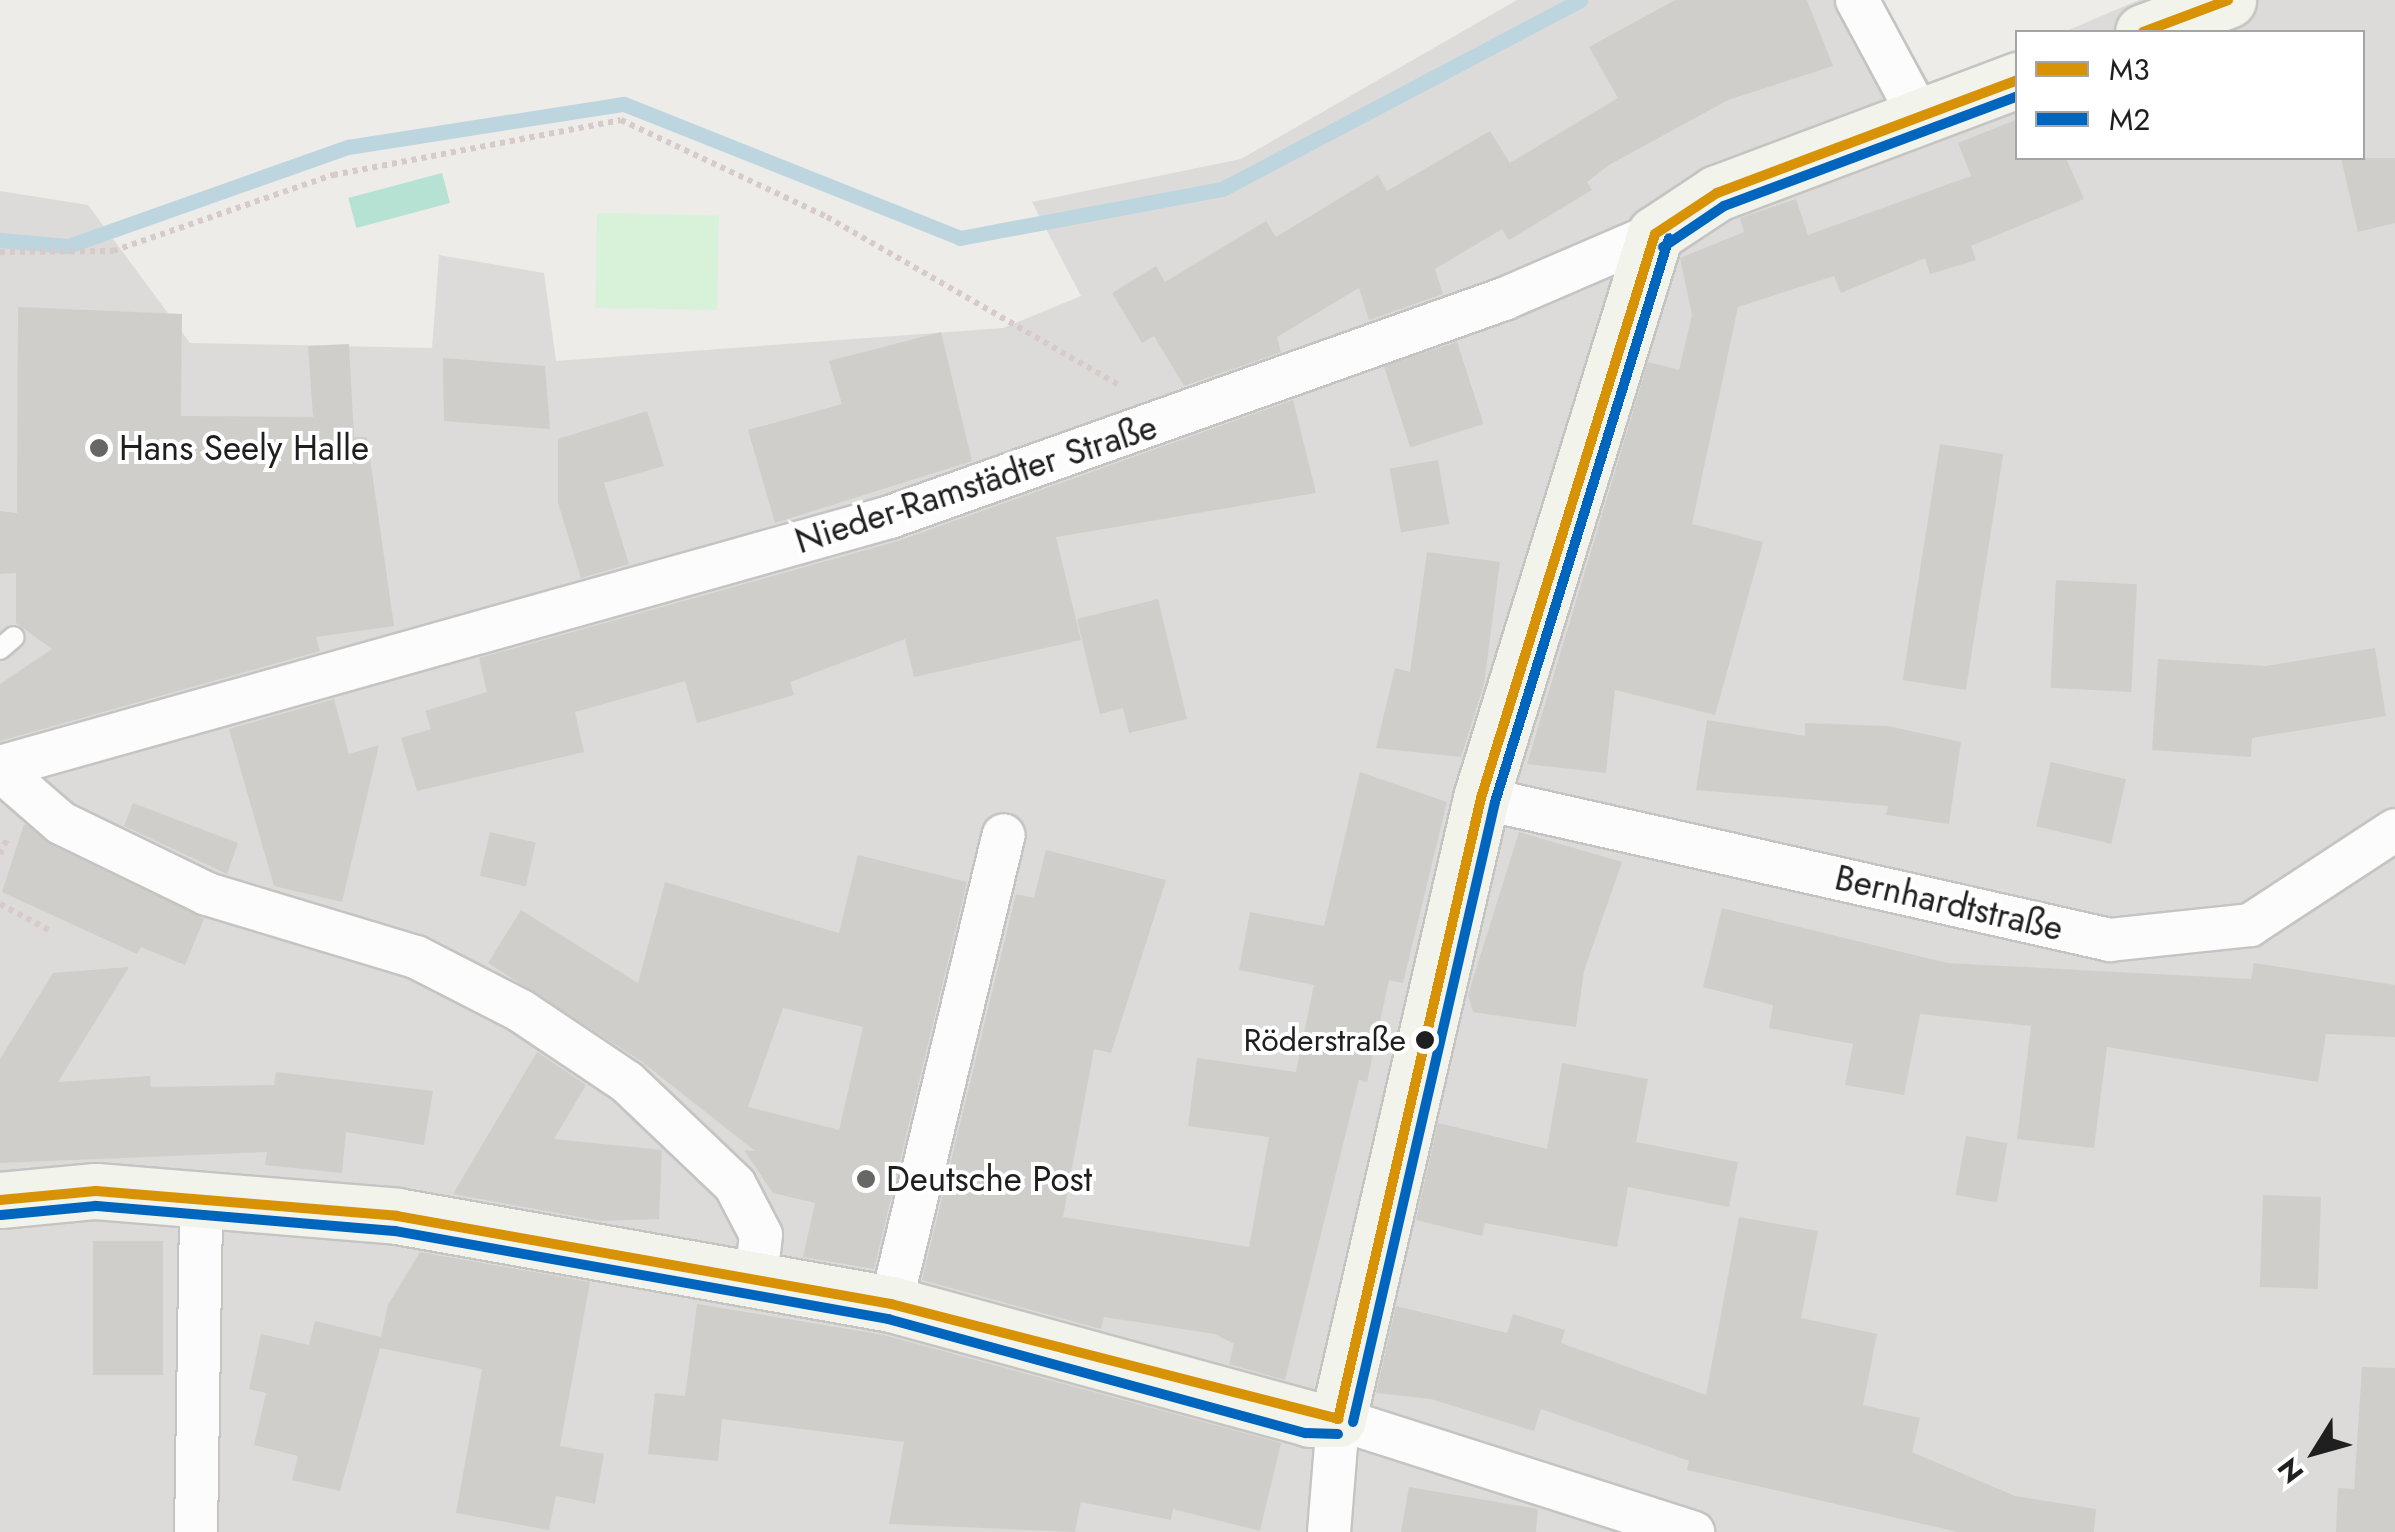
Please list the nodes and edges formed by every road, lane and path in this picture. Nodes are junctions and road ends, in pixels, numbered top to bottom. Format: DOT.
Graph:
graph roads {
  1 [pos="1857,0"];
  2 [pos="2228,0"];
  3 [pos="2148,30"];
  4 [pos="2015,81"];
  5 [pos="1920,117"];
  6 [pos="1655,234"];
  7 [pos="0,252"];
  8 [pos="1169,421"];
  9 [pos="0,768"];
  10 [pos="1481,798"];
  11 [pos="2395,830"];
  12 [pos="1004,836"];
  13 [pos="0,904"];
  14 [pos="49,930"];
  15 [pos="201,1197"];
  16 [pos="0,1200"];
  17 [pos="756,1277"];
  18 [pos="891,1304"];
  19 [pos="1338,1419"];
  20 [pos="196,1532"];
  21 [pos="1329,1532"];
  22 [pos="1693,1532"];
  1 -- 5 [label="street"];
  2 -- 3 [label="street"];
  4 -- 5 [label="street, Nieder-Ramstädter Straße"];
  5 -- 6 [label="street, Nieder-Ramstädter Straße"];
  6 -- 8 [label="street, Nieder-Ramstädter Straße"];
  6 -- 10 [label="street"];
  7 -- 8 [label="path"];
  8 -- 9 [label="street, Nieder-Ramstädter Straße"];
  9 -- 17 [label="street"];
  10 -- 11 [label="street, Bernhardtstraße"];
  10 -- 19 [label="street"];
  12 -- 18 [label="street"];
  13 -- 14 [label="path"];
  15 -- 16 [label="street"];
  15 -- 17 [label="street"];
  15 -- 20 [label="street"];
  17 -- 18 [label="street"];
  18 -- 19 [label="street"];
  19 -- 21 [label="street"];
  19 -- 22 [label="street"];
}
